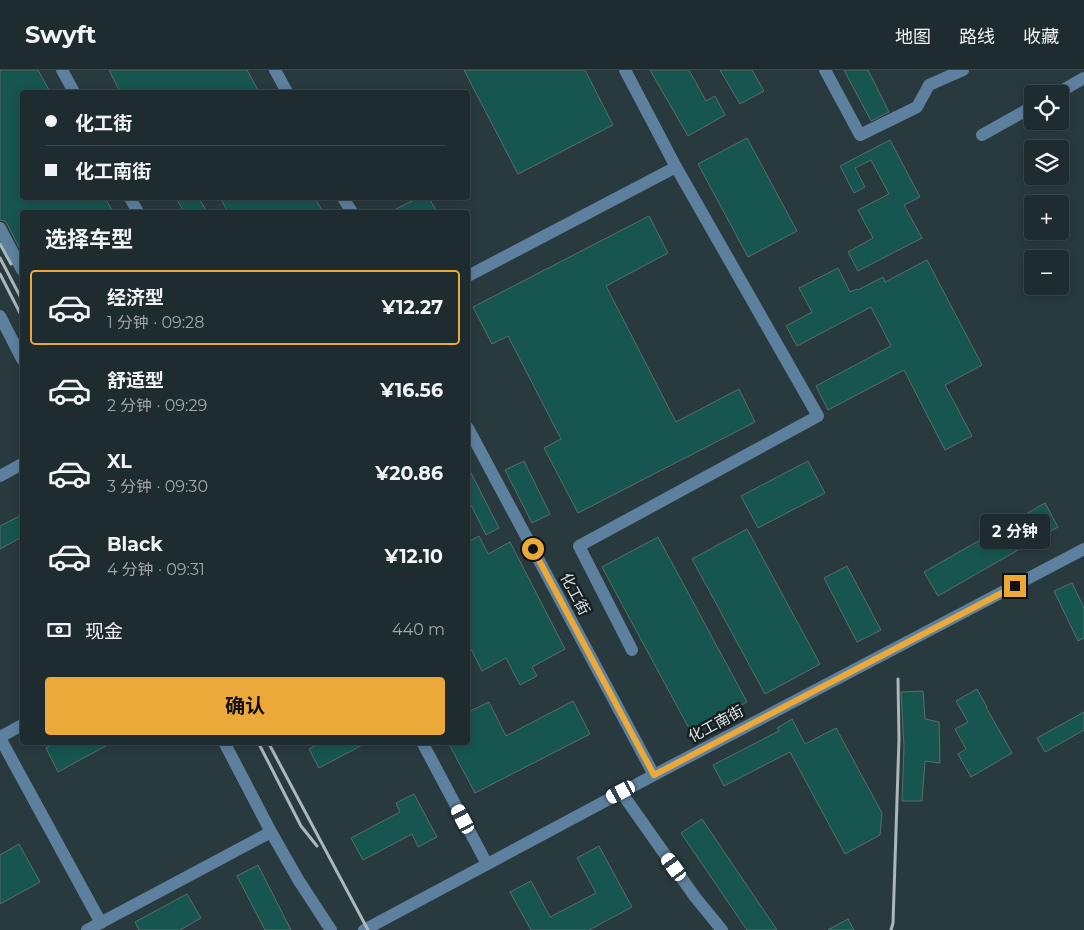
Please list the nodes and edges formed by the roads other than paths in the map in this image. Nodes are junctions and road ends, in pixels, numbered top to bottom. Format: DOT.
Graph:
graph roads {
  1 [pos="62,70"];
  2 [pos="275,70"];
  3 [pos="625,70"];
  4 [pos="825,70"];
  5 [pos="962,70"];
  6 [pos="1084,78"];
  7 [pos="1069,87"];
  8 [pos="73,90"];
  9 [pos="286,90"];
  10 [pos="1024,111"];
  11 [pos="982,135"];
  12 [pos="676,166"];
  13 [pos="0,228"];
  14 [pos="20,266"];
  15 [pos="470,275"];
  16 [pos="0,316"];
  17 [pos="20,355"];
  18 [pos="470,432"];
  19 [pos="20,465"];
  20 [pos="0,476"];
  21 [pos="1084,550"];
  22 [pos="632,650"];
  23 [pos="20,726"];
  24 [pos="0,738"];
  25 [pos="226,745"];
  26 [pos="424,745"];
  27 [pos="654,775"];
  28 [pos="621,792"];
  29 [pos="270,832"];
  30 [pos="487,864"];
  31 [pos="101,923"];
  32 [pos="88,930"];
  33 [pos="331,930"];
  34 [pos="364,930"];
  35 [pos="722,930"];
  1 -- 8 [label="street"];
  2 -- 9 [label="street"];
  3 -- 12 [label="street"];
  4 -- 5 [label="street"];
  6 -- 7 [label="street"];
  10 -- 11 [label="street"];
  12 -- 15 [label="street"];
  12 -- 22 [label="street"];
  13 -- 14 [label="street"];
  16 -- 17 [label="street"];
  18 -- 27 [label="street, 化工街"];
  19 -- 20 [label="street"];
  21 -- 27 [label="street, 化工南街"];
  23 -- 24 [label="street"];
  24 -- 31 [label="street"];
  25 -- 29 [label="street"];
  26 -- 30 [label="street"];
  27 -- 28 [label="street, 化工南街"];
  28 -- 30 [label="street, 化工南街"];
  28 -- 35 [label="street"];
  29 -- 31 [label="street"];
  29 -- 33 [label="street"];
  30 -- 34 [label="street, 化工南街"];
  31 -- 32 [label="street"];
}
